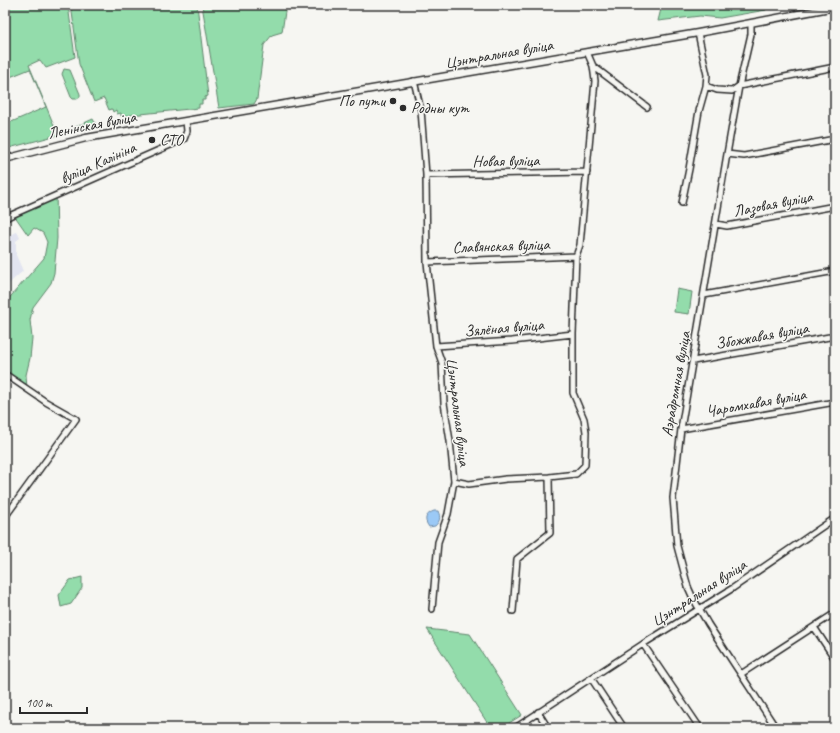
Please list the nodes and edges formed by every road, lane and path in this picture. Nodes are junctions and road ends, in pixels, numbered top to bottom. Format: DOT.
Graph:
graph roads {
  1 [pos="835,7"];
  2 [pos="751,22"];
  3 [pos="698,33"];
  4 [pos="587,52"];
  5 [pos="593,66"];
  6 [pos="835,67"];
  7 [pos="414,81"];
  8 [pos="706,86"];
  9 [pos="739,86"];
  10 [pos="324,97"];
  11 [pos="647,107"];
  12 [pos="186,121"];
  13 [pos="835,140"];
  14 [pos="727,154"];
  15 [pos="5,159"];
  16 [pos="587,172"];
  17 [pos="426,176"];
  18 [pos="682,203"];
  19 [pos="835,206"];
  20 [pos="6,216"];
  21 [pos="716,224"];
  22 [pos="576,256"];
  23 [pos="427,262"];
  24 [pos="835,271"];
  25 [pos="704,295"];
  26 [pos="573,334"];
  27 [pos="835,336"];
  28 [pos="436,346"];
  29 [pos="693,361"];
  30 [pos="5,374"];
  31 [pos="835,402"];
  32 [pos="681,429"];
  33 [pos="549,477"];
  34 [pos="454,481"];
  35 [pos="5,517"];
  36 [pos="835,518"];
  37 [pos="432,609"];
  38 [pos="700,609"];
  39 [pos="513,611"];
  40 [pos="835,613"];
  41 [pos="814,627"];
  42 [pos="643,644"];
  43 [pos="835,659"];
  44 [pos="741,674"];
  45 [pos="590,678"];
  46 [pos="538,712"];
  47 [pos="515,728"];
  48 [pos="548,728"];
  49 [pos="624,728"];
  50 [pos="700,728"];
  51 [pos="776,728"];
  1 -- 2 [label="main road, Цэнтральная вуліца"];
  2 -- 3 [label="main road, Цэнтральная вуліца"];
  2 -- 9 [label="street, Аэрадромная вуліца"];
  3 -- 4 [label="main road, Цэнтральная вуліца"];
  3 -- 8 [label="street"];
  4 -- 5 [label="street, Цэнтральная вуліца"];
  4 -- 7 [label="main road, Цэнтральная вуліца"];
  5 -- 11 [label="street"];
  5 -- 16 [label="street, Цэнтральная вуліца"];
  6 -- 9 [label="street"];
  7 -- 10 [label="main road, Цэнтральная вуліца"];
  7 -- 17 [label="street, Цэнтральная вуліца"];
  8 -- 9 [label="street"];
  8 -- 18 [label="street"];
  9 -- 14 [label="street, Аэрадромная вуліца"];
  10 -- 12 [label="main road, Ленінская вуліца"];
  12 -- 15 [label="main road, Ленінская вуліца"];
  12 -- 20 [label="street, вуліца Калініна"];
  13 -- 14 [label="street"];
  14 -- 21 [label="street, Аэрадромная вуліца"];
  16 -- 17 [label="street, Новая вуліца"];
  16 -- 22 [label="street, Цэнтральная вуліца"];
  17 -- 23 [label="street, Цэнтральная вуліца"];
  19 -- 21 [label="street, Лазовая вуліца"];
  21 -- 25 [label="street, Аэрадромная вуліца"];
  22 -- 23 [label="street, Славянская вуліца"];
  22 -- 26 [label="street, Цэнтральная вуліца"];
  23 -- 28 [label="street, Цэнтральная вуліца"];
  24 -- 25 [label="street"];
  25 -- 29 [label="street, Аэрадромная вуліца"];
  26 -- 28 [label="street, Зялёная вуліца"];
  26 -- 33 [label="street, Цэнтральная вуліца"];
  27 -- 29 [label="street, Збожжавая вуліца"];
  28 -- 34 [label="street, Цэнтральная вуліца"];
  29 -- 32 [label="street, Аэрадромная вуліца"];
  30 -- 35 [label="street"];
  31 -- 32 [label="street, Чаромхавая вуліца"];
  32 -- 38 [label="street, Аэрадромная вуліца"];
  33 -- 34 [label="street, Цэнтральная вуліца"];
  33 -- 39 [label="street"];
  34 -- 37 [label="street"];
  36 -- 38 [label="street, Цэнтральная вуліца"];
  38 -- 42 [label="street, Цэнтральная вуліца"];
  38 -- 44 [label="street, Аэрадромная вуліца"];
  40 -- 41 [label="street"];
  41 -- 43 [label="street"];
  41 -- 44 [label="street"];
  42 -- 45 [label="street, Цэнтральная вуліца"];
  42 -- 50 [label="street"];
  44 -- 51 [label="street, Аэрадромная вуліца"];
  45 -- 46 [label="street, Цэнтральная вуліца"];
  45 -- 49 [label="street"];
  46 -- 47 [label="street, Цэнтральная вуліца"];
  46 -- 48 [label="street"];
}
